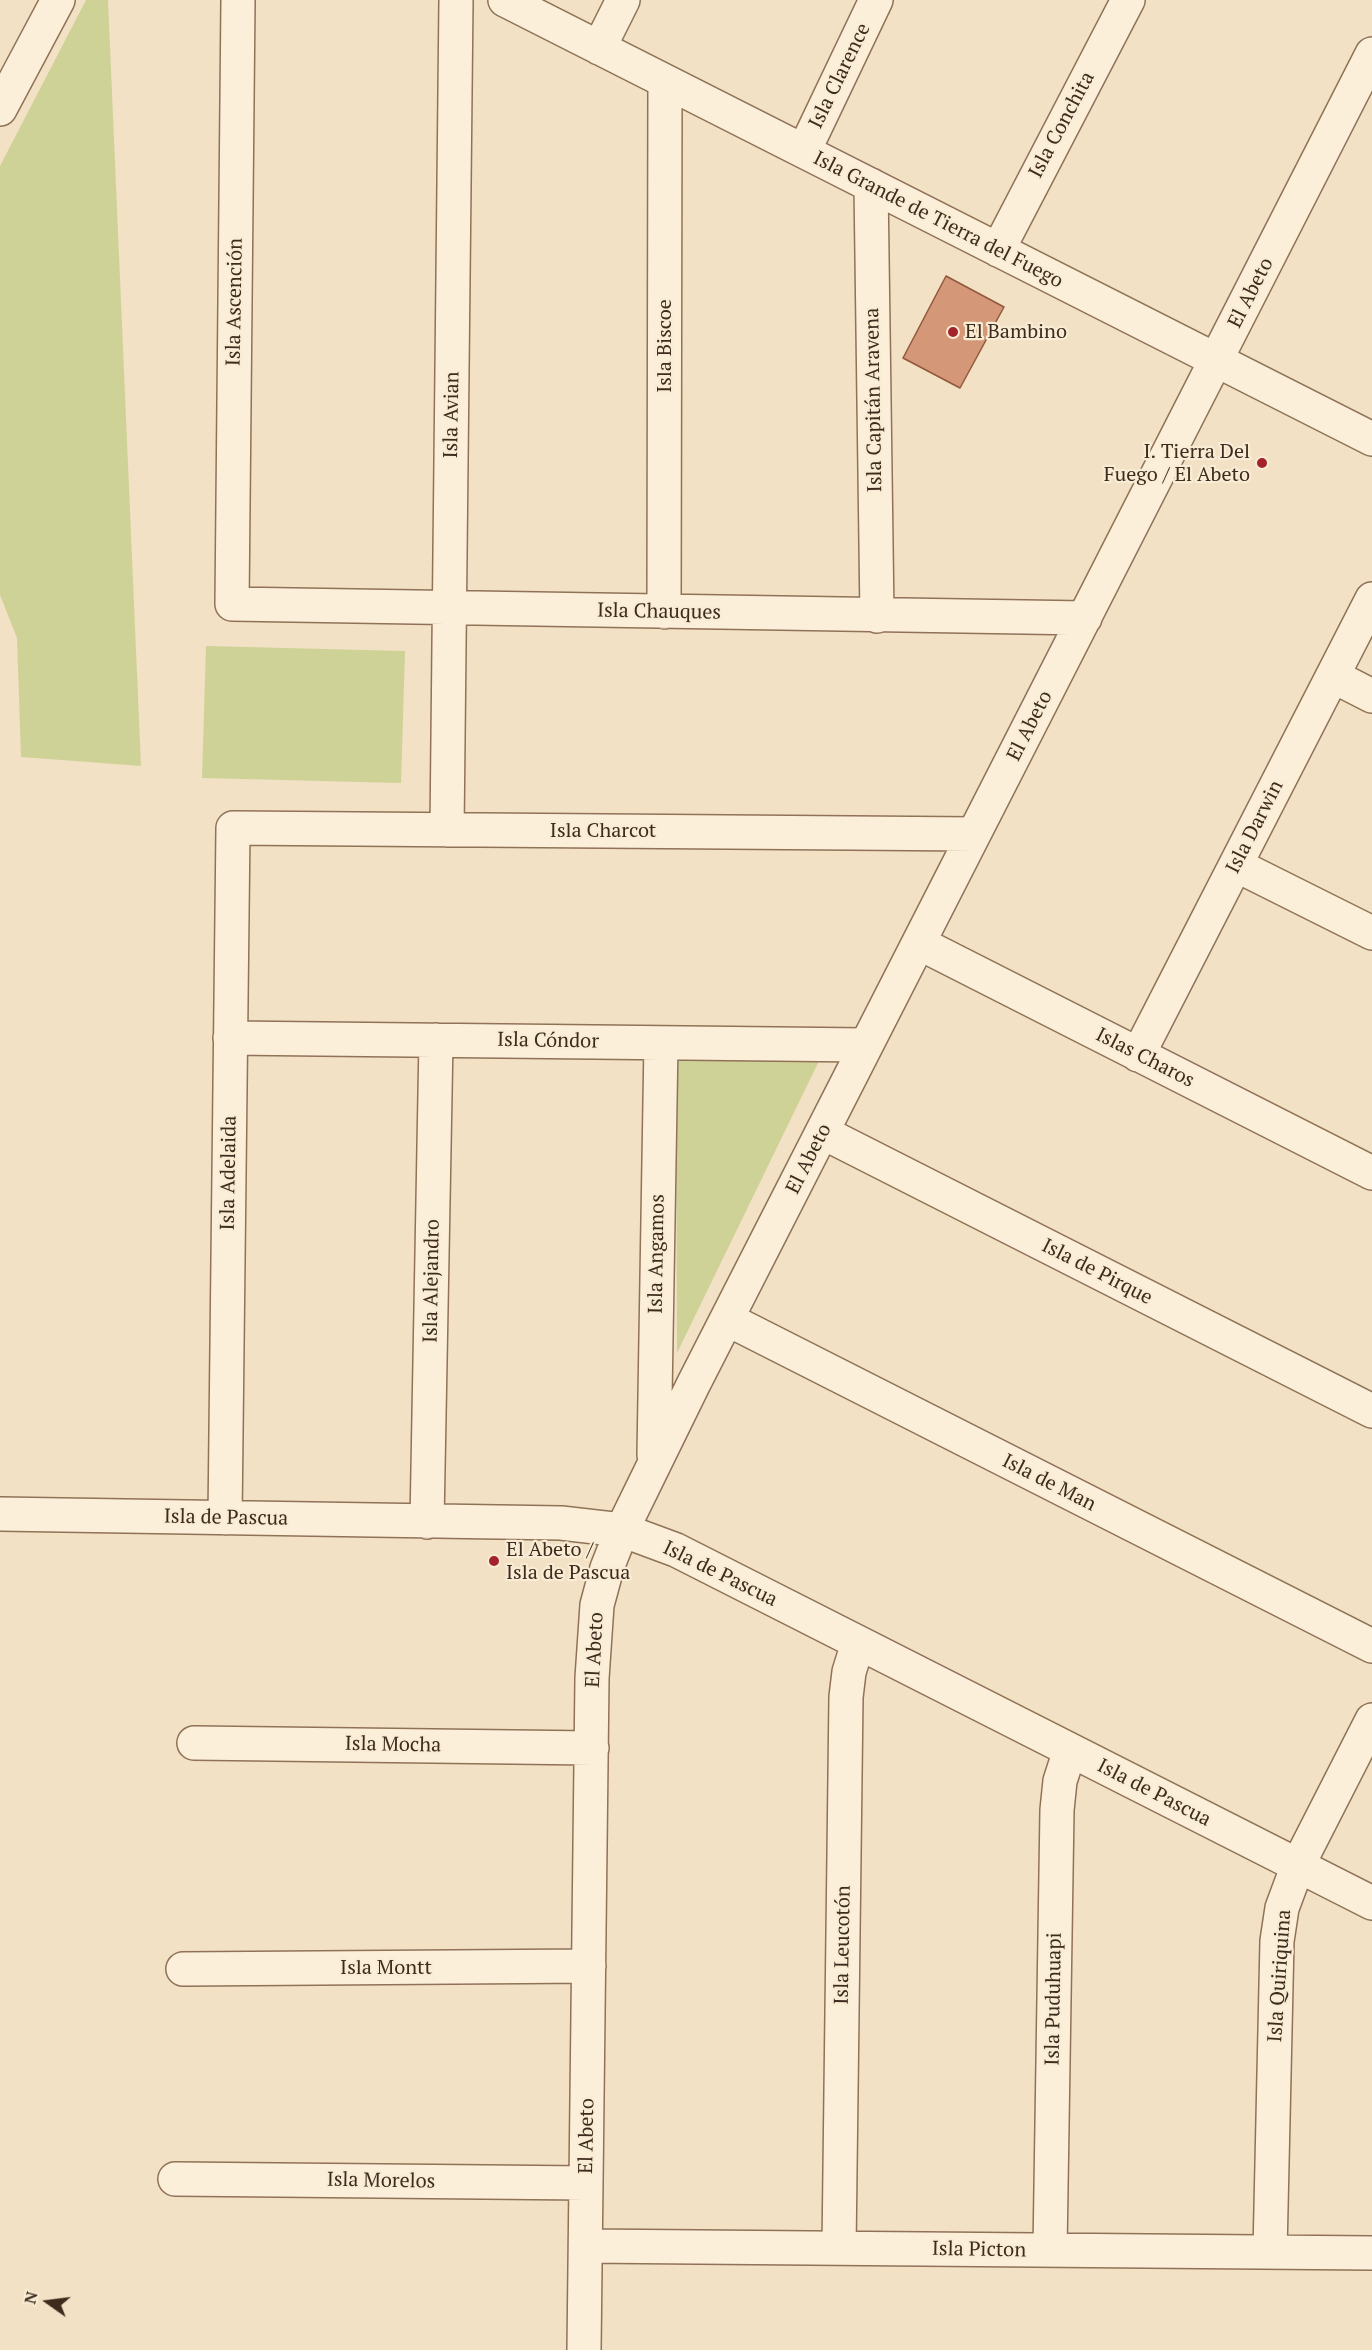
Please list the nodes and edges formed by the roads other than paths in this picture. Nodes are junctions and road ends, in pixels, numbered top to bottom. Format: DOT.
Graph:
graph roads {
  1 [pos="58,0"];
  2 [pos="238,0"];
  3 [pos="456,0"];
  4 [pos="505,0"];
  5 [pos="623,0"];
  6 [pos="876,0"];
  7 [pos="1128,0"];
  8 [pos="599,48"];
  9 [pos="1372,54"];
  10 [pos="665,81"];
  11 [pos="0,109"];
  12 [pos="804,151"];
  13 [pos="871,185"];
  14 [pos="998,250"];
  15 [pos="1217,360"];
  16 [pos="1372,439"];
  17 [pos="1372,599"];
  18 [pos="232,604"];
  19 [pos="450,608"];
  20 [pos="664,612"];
  21 [pos="877,616"];
  22 [pos="1085,618"];
  23 [pos="1333,676"];
  24 [pos="1372,696"];
  25 [pos="232,828"];
  26 [pos="447,830"];
  27 [pos="974,834"];
  28 [pos="1236,865"];
  29 [pos="1372,933"];
  30 [pos="919,943"];
  31 [pos="230,1038"];
  32 [pos="436,1040"];
  33 [pos="661,1042"];
  34 [pos="866,1045"];
  35 [pos="1138,1055"];
  36 [pos="822,1132"];
  37 [pos="1372,1173"];
  38 [pos="727,1319"];
  39 [pos="1372,1411"];
  40 [pos="653,1466"];
  41 [pos="0,1514"];
  42 [pos="225,1518"];
  43 [pos="427,1522"];
  44 [pos="622,1530"];
  45 [pos="858,1643"];
  46 [pos="1372,1646"];
  47 [pos="1372,1720"];
  48 [pos="194,1743"];
  49 [pos="592,1748"];
  50 [pos="1070,1750"];
  51 [pos="1298,1866"];
  52 [pos="1372,1903"];
  53 [pos="589,1966"];
  54 [pos="183,1969"];
  55 [pos="175,2179"];
  56 [pos="586,2183"];
  57 [pos="586,2246"];
  58 [pos="839,2248"];
  59 [pos="1050,2250"];
  60 [pos="1270,2252"];
  61 [pos="1372,2253"];
  62 [pos="584,2350"];
  1 -- 11 [label="street"];
  2 -- 18 [label="street, Isla Ascención"];
  3 -- 19 [label="street, Isla Avian"];
  4 -- 8 [label="street, Isla Grande de Tierra del Fuego"];
  5 -- 8 [label="street"];
  6 -- 12 [label="street, Isla Clarence"];
  7 -- 14 [label="street, Isla Conchita"];
  8 -- 10 [label="street, Isla Grande de Tierra del Fuego"];
  9 -- 15 [label="street, El Abeto"];
  10 -- 12 [label="street, Isla Grande de Tierra del Fuego"];
  10 -- 20 [label="street, Isla Biscoe"];
  12 -- 13 [label="street, Isla Grande de Tierra del Fuego"];
  13 -- 14 [label="street, Isla Grande de Tierra del Fuego"];
  13 -- 21 [label="street, Isla Capitán Aravena"];
  14 -- 15 [label="street, Isla Grande de Tierra del Fuego"];
  15 -- 16 [label="street, Isla Grande de Tierra del Fuego"];
  15 -- 22 [label="street, El Abeto"];
  17 -- 23 [label="street, Isla Darwin"];
  18 -- 19 [label="street, Isla Chauques"];
  19 -- 20 [label="street, Isla Chauques"];
  19 -- 26 [label="street, Isla Avian"];
  20 -- 21 [label="street, Isla Chauques"];
  21 -- 22 [label="street, Isla Chauques"];
  22 -- 27 [label="street, El Abeto"];
  23 -- 24 [label="street"];
  23 -- 28 [label="street, Isla Darwin"];
  25 -- 26 [label="street, Isla Charcot"];
  25 -- 31 [label="street, Isla Adelaida"];
  26 -- 27 [label="street, Isla Charcot"];
  27 -- 30 [label="street, El Abeto"];
  28 -- 29 [label="street"];
  28 -- 35 [label="street, Isla Darwin"];
  30 -- 34 [label="street, El Abeto"];
  30 -- 35 [label="street, Islas Charos"];
  31 -- 32 [label="street, Isla Cóndor"];
  31 -- 42 [label="street, Isla Adelaida"];
  32 -- 33 [label="street, Isla Cóndor"];
  32 -- 43 [label="street, Isla Alejandro"];
  33 -- 34 [label="street, Isla Cóndor"];
  33 -- 40 [label="street, Isla Angamos"];
  34 -- 36 [label="street, El Abeto"];
  35 -- 37 [label="street, Islas Charos"];
  36 -- 38 [label="street, El Abeto"];
  36 -- 39 [label="street, Isla de Pirque"];
  38 -- 40 [label="street, El Abeto"];
  38 -- 46 [label="street, Isla de Man"];
  40 -- 44 [label="street, El Abeto"];
  41 -- 42 [label="street, Isla de Pascua"];
  42 -- 43 [label="street, Isla de Pascua"];
  43 -- 44 [label="street, Isla de Pascua"];
  44 -- 45 [label="street, Isla de Pascua"];
  44 -- 49 [label="street, El Abeto"];
  45 -- 50 [label="street, Isla de Pascua"];
  45 -- 58 [label="street, Isla Leucotón"];
  47 -- 51 [label="street, Isla Quiriquina"];
  48 -- 49 [label="street, Isla Mocha"];
  49 -- 53 [label="street, El Abeto"];
  50 -- 51 [label="street, Isla de Pascua"];
  50 -- 59 [label="street, Isla Puduhuapi"];
  51 -- 52 [label="street, Isla de Pascua"];
  51 -- 60 [label="street, Isla Quiriquina"];
  53 -- 54 [label="street, Isla Montt"];
  53 -- 56 [label="street, El Abeto"];
  55 -- 56 [label="street, Isla Morelos"];
  56 -- 57 [label="street, El Abeto"];
  57 -- 58 [label="street, Isla Picton"];
  57 -- 62 [label="street, El Abeto"];
  58 -- 59 [label="street, Isla Picton"];
  59 -- 60 [label="street, Isla Picton"];
  60 -- 61 [label="street, Isla Picton"];
}
